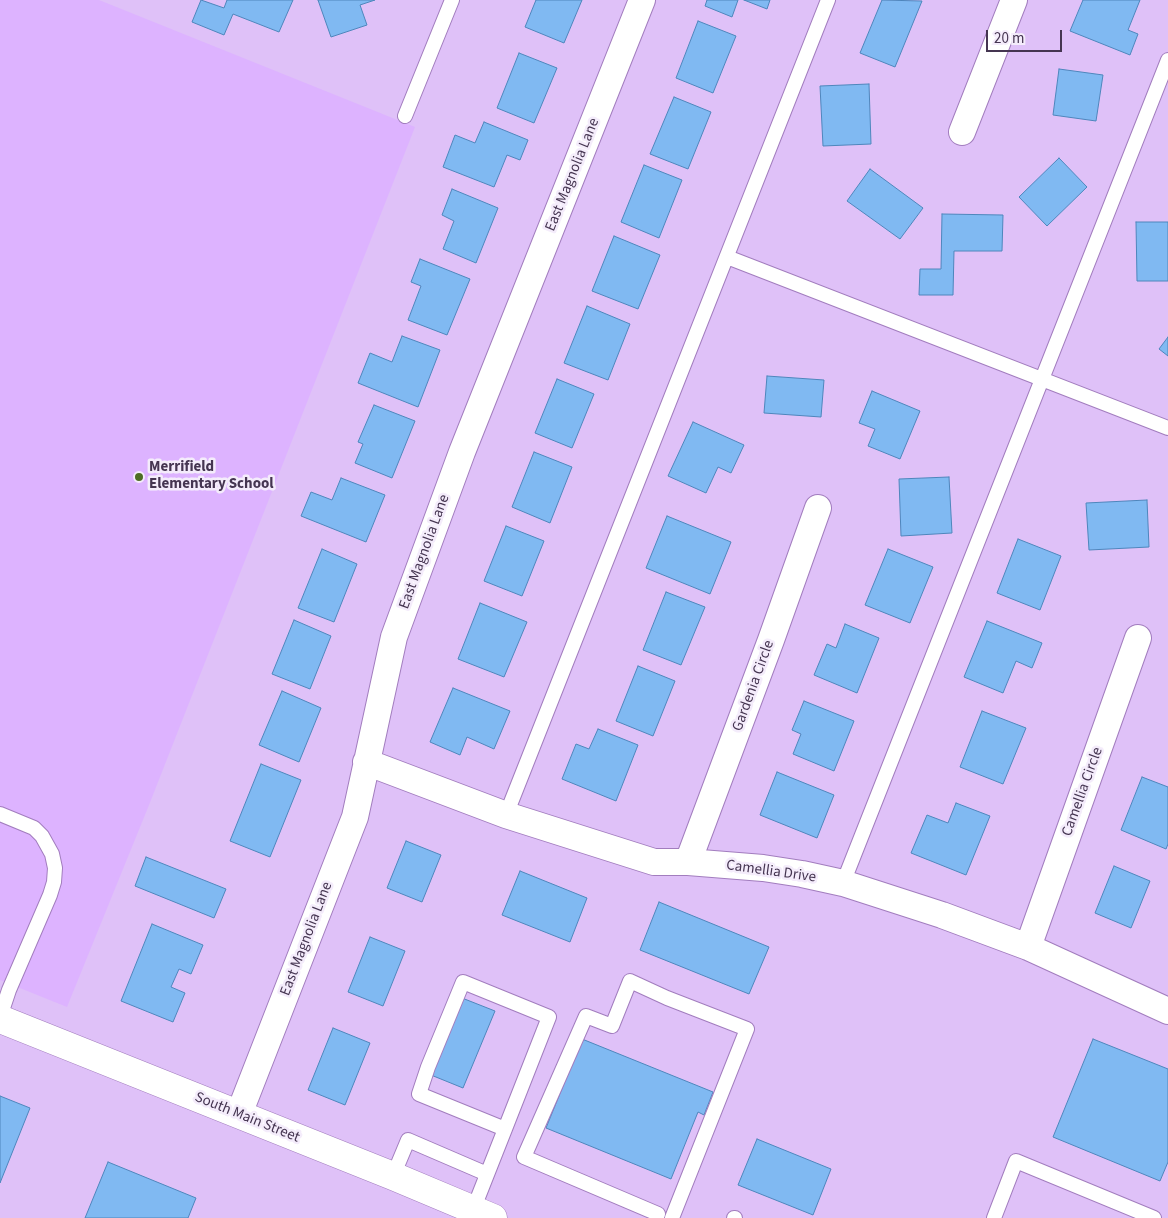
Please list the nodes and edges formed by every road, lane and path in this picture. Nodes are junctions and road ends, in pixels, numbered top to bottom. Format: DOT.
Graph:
graph roads {
  1 [pos="452,0"];
  2 [pos="642,0"];
  3 [pos="828,0"];
  4 [pos="1014,0"];
  5 [pos="1168,60"];
  6 [pos="405,116"];
  7 [pos="962,132"];
  8 [pos="727,257"];
  9 [pos="1042,379"];
  10 [pos="1168,428"];
  11 [pos="818,508"];
  12 [pos="1138,638"];
  13 [pos="366,762"];
  14 [pos="0,814"];
  15 [pos="506,815"];
  16 [pos="688,862"];
  17 [pos="843,884"];
  18 [pos="1028,947"];
  19 [pos="1167,1009"];
  20 [pos="0,1018"];
  21 [pos="239,1114"];
  22 [pos="505,1129"];
  23 [pos="487,1174"];
  24 [pos="393,1176"];
  25 [pos="483,1214"];
  26 [pos="660,1217"];
  27 [pos="672,1218"];
  28 [pos="994,1218"];
  29 [pos="1154,1218"];
  1 -- 6 [label="lane"];
  2 -- 13 [label="street, East Magnolia Lane"];
  3 -- 8 [label="lane"];
  4 -- 7 [label="street"];
  5 -- 9 [label="lane"];
  8 -- 9 [label="lane"];
  8 -- 15 [label="lane"];
  9 -- 10 [label="lane"];
  9 -- 17 [label="lane"];
  11 -- 16 [label="street, Gardenia Circle"];
  12 -- 18 [label="street, Camellia Circle"];
  13 -- 15 [label="street, Camellia Drive"];
  13 -- 21 [label="street, East Magnolia Lane"];
  14 -- 20 [label="lane"];
  15 -- 16 [label="street, Camellia Drive"];
  16 -- 17 [label="street, Camellia Drive"];
  17 -- 18 [label="street, Camellia Drive"];
  18 -- 19 [label="street, Camellia Drive"];
  20 -- 21 [label="main road, South Main Street"];
  21 -- 24 [label="main road, South Main Street"];
  22 -- 22 [label="lane"];
  22 -- 23 [label="lane"];
  23 -- 24 [label="lane"];
  23 -- 25 [label="lane"];
  24 -- 25 [label="main road, South Main Street"];
  26 -- 27 [label="lane"];
  28 -- 29 [label="lane"];
}
